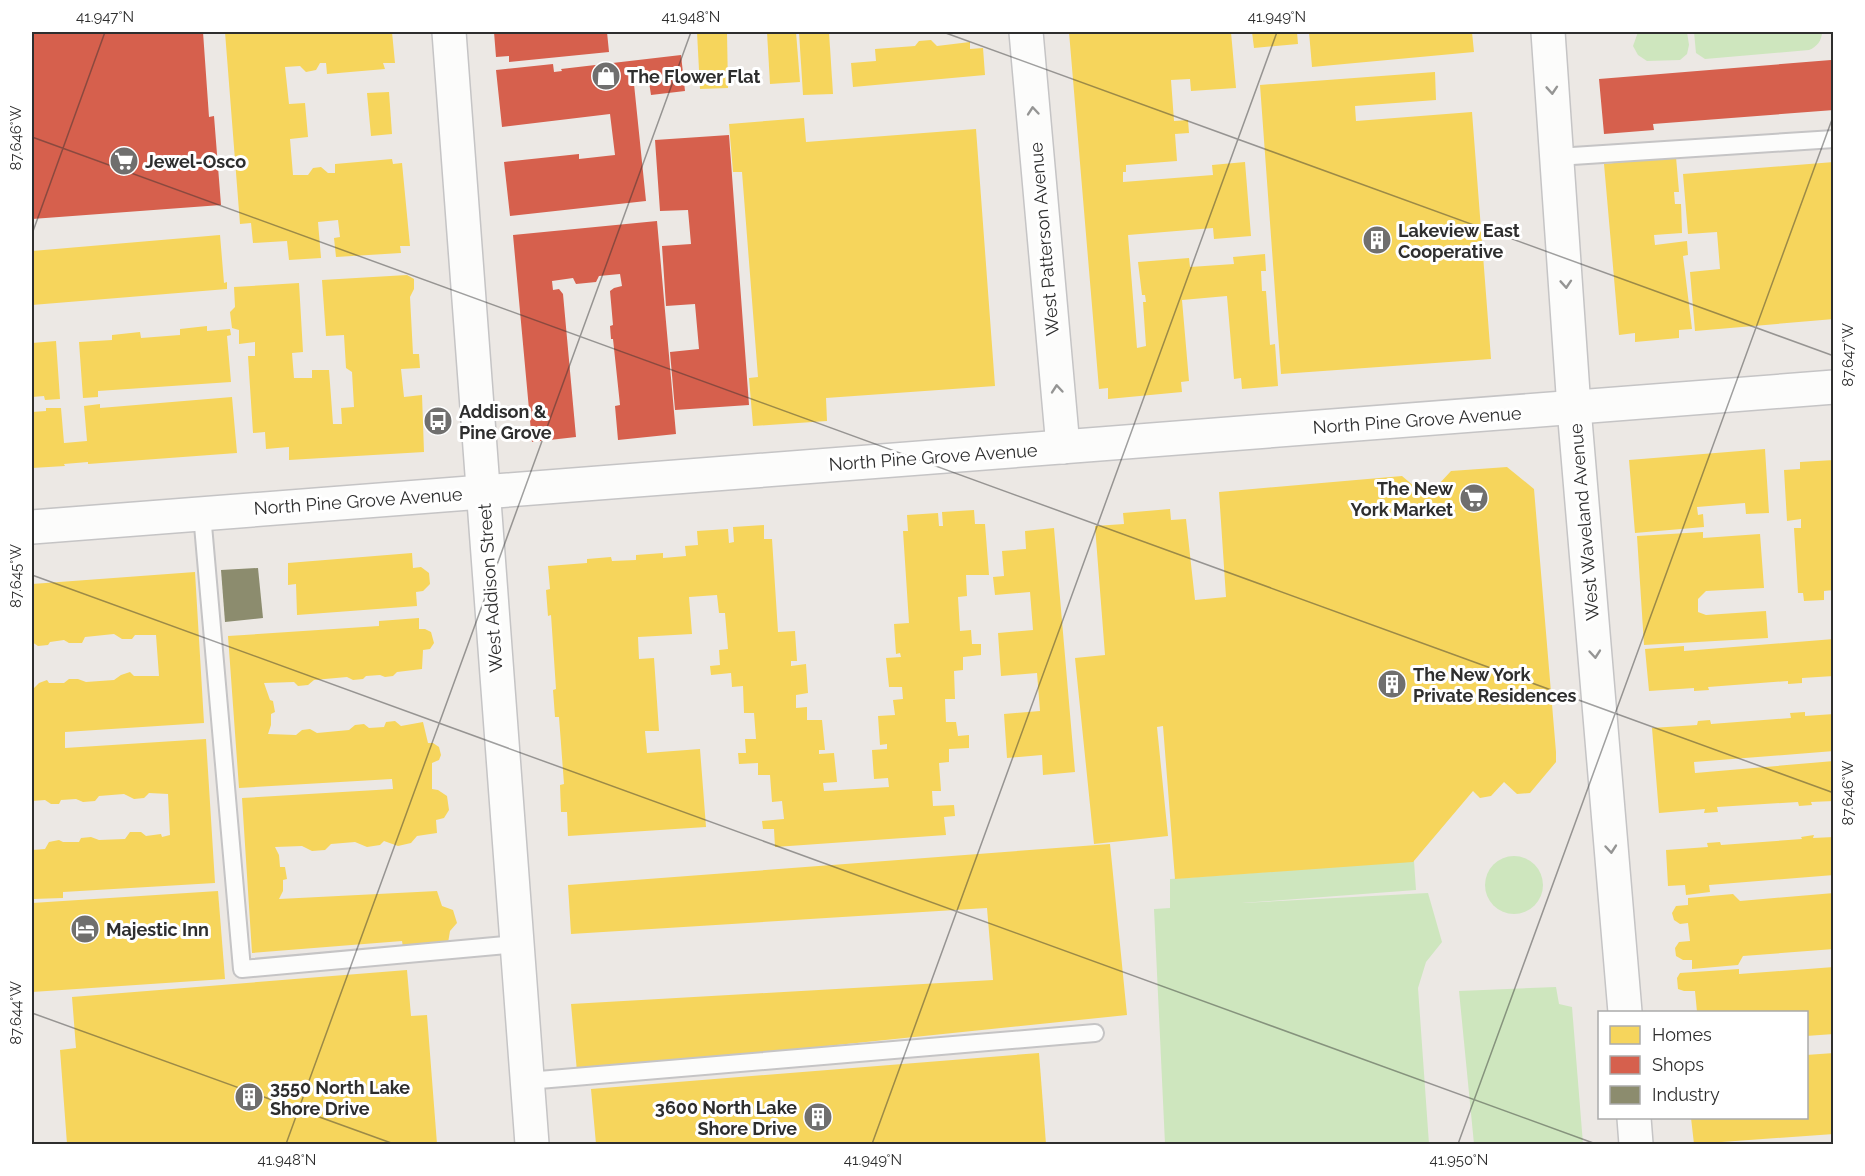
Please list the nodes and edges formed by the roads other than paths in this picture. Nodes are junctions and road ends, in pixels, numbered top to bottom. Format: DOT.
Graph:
graph roads {
  1 [pos="449,32"];
  2 [pos="1026,32"];
  3 [pos="1548,32"];
  4 [pos="1833,139"];
  5 [pos="1557,157"];
  6 [pos="1833,387"];
  7 [pos="1574,408"];
  8 [pos="1063,447"];
  9 [pos="483,492"];
  10 [pos="202,514"];
  11 [pos="32,527"];
  12 [pos="517,944"];
  13 [pos="1625,1011"];
  14 [pos="1095,1033"];
  15 [pos="527,1081"];
  16 [pos="1634,1119"];
  17 [pos="532,1144"];
  18 [pos="1636,1144"];
  1 -- 9 [label="street, West Addison Street"];
  8 -- 2 [label="street, West Patterson Avenue, one-way"];
  3 -- 5 [label="street, West Waveland Avenue, one-way"];
  4 -- 5 [label="lane"];
  5 -- 7 [label="street, West Waveland Avenue, one-way"];
  6 -- 7 [label="street, North Pine Grove Avenue"];
  7 -- 8 [label="street, North Pine Grove Avenue"];
  7 -- 13 [label="street, West Waveland Avenue, one-way"];
  8 -- 9 [label="street, North Pine Grove Avenue"];
  9 -- 10 [label="street, North Pine Grove Avenue"];
  9 -- 12 [label="street, West Addison Street"];
  10 -- 11 [label="street, North Pine Grove Avenue"];
  10 -- 12 [label="lane"];
  12 -- 15 [label="street, West Addison Street"];
  14 -- 15 [label="lane"];
  15 -- 17 [label="street, West Addison Street"];
  16 -- 18 [label="street"];
}
